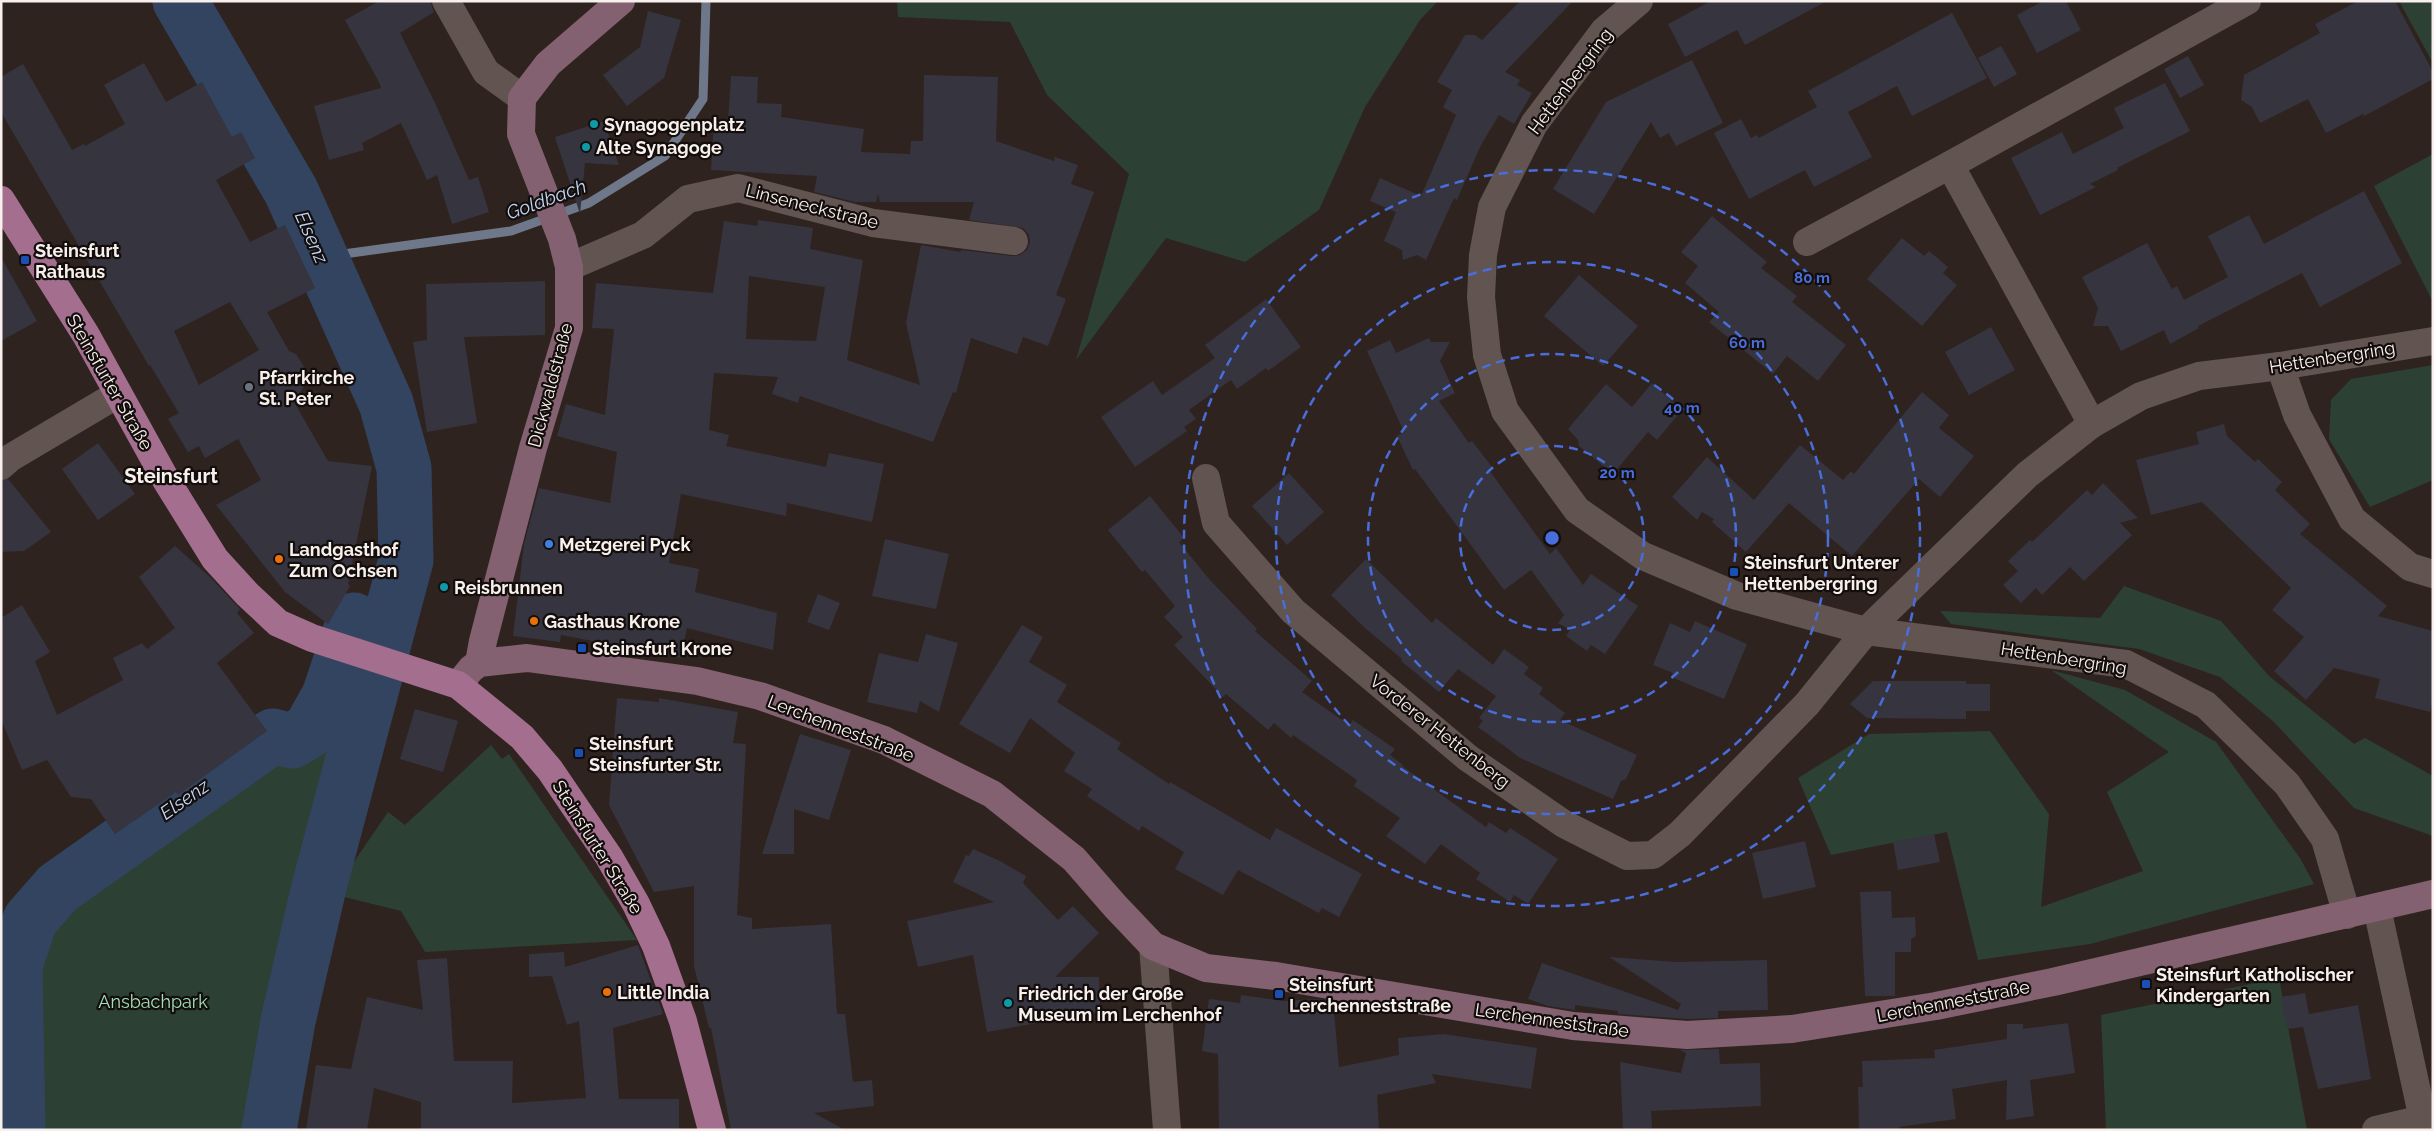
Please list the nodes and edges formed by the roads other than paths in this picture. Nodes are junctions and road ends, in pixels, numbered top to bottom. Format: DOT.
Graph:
graph roads {
  1 [pos="446,1"];
  2 [pos="621,1"];
  3 [pos="1639,1"];
  4 [pos="2245,2"];
  5 [pos="522,98"];
  6 [pos="1950,165"];
  7 [pos="1,200"];
  8 [pos="1014,241"];
  9 [pos="1807,242"];
  10 [pos="569,267"];
  11 [pos="2433,341"];
  12 [pos="2280,366"];
  13 [pos="118,394"];
  14 [pos="2092,424"];
  15 [pos="1,466"];
  16 [pos="1206,478"];
  17 [pos="2433,574"];
  18 [pos="1866,631"];
  19 [pos="479,663"];
  20 [pos="458,685"];
  21 [pos="2433,894"];
  22 [pos="2377,908"];
  23 [pos="2347,915"];
  24 [pos="1154,946"];
  25 [pos="2428,1118"];
  26 [pos="712,1130"];
  27 [pos="1167,1130"];
  28 [pos="2376,1130"];
  1 -- 5 [label="street"];
  2 -- 5 [label="street"];
  3 -- 18 [label="street, Hettenbergring"];
  4 -- 6 [label="street"];
  5 -- 10 [label="street, Dickwaldstraße"];
  6 -- 9 [label="street"];
  6 -- 14 [label="street"];
  7 -- 13 [label="main road, Steinsfurter Straße"];
  8 -- 10 [label="street, Linseneckstraße"];
  10 -- 19 [label="street, Dickwaldstraße"];
  11 -- 12 [label="street, Hettenbergring"];
  12 -- 14 [label="street, Hettenbergring"];
  12 -- 17 [label="street"];
  13 -- 15 [label="street"];
  13 -- 20 [label="main road, Steinsfurter Straße"];
  14 -- 18 [label="street, Hettenbergring"];
  16 -- 18 [label="street, Vorderer Hettenberg"];
  18 -- 23 [label="street, Hettenbergring"];
  19 -- 20 [label="street"];
  19 -- 24 [label="street, Lerchenneststraße"];
  20 -- 26 [label="main road, Steinsfurter Straße"];
  21 -- 22 [label="street, Lerchenneststraße"];
  22 -- 23 [label="street, Lerchenneststraße"];
  22 -- 25 [label="street"];
  23 -- 24 [label="street, Lerchenneststraße"];
  24 -- 27 [label="street"];
  25 -- 28 [label="street"];
}
